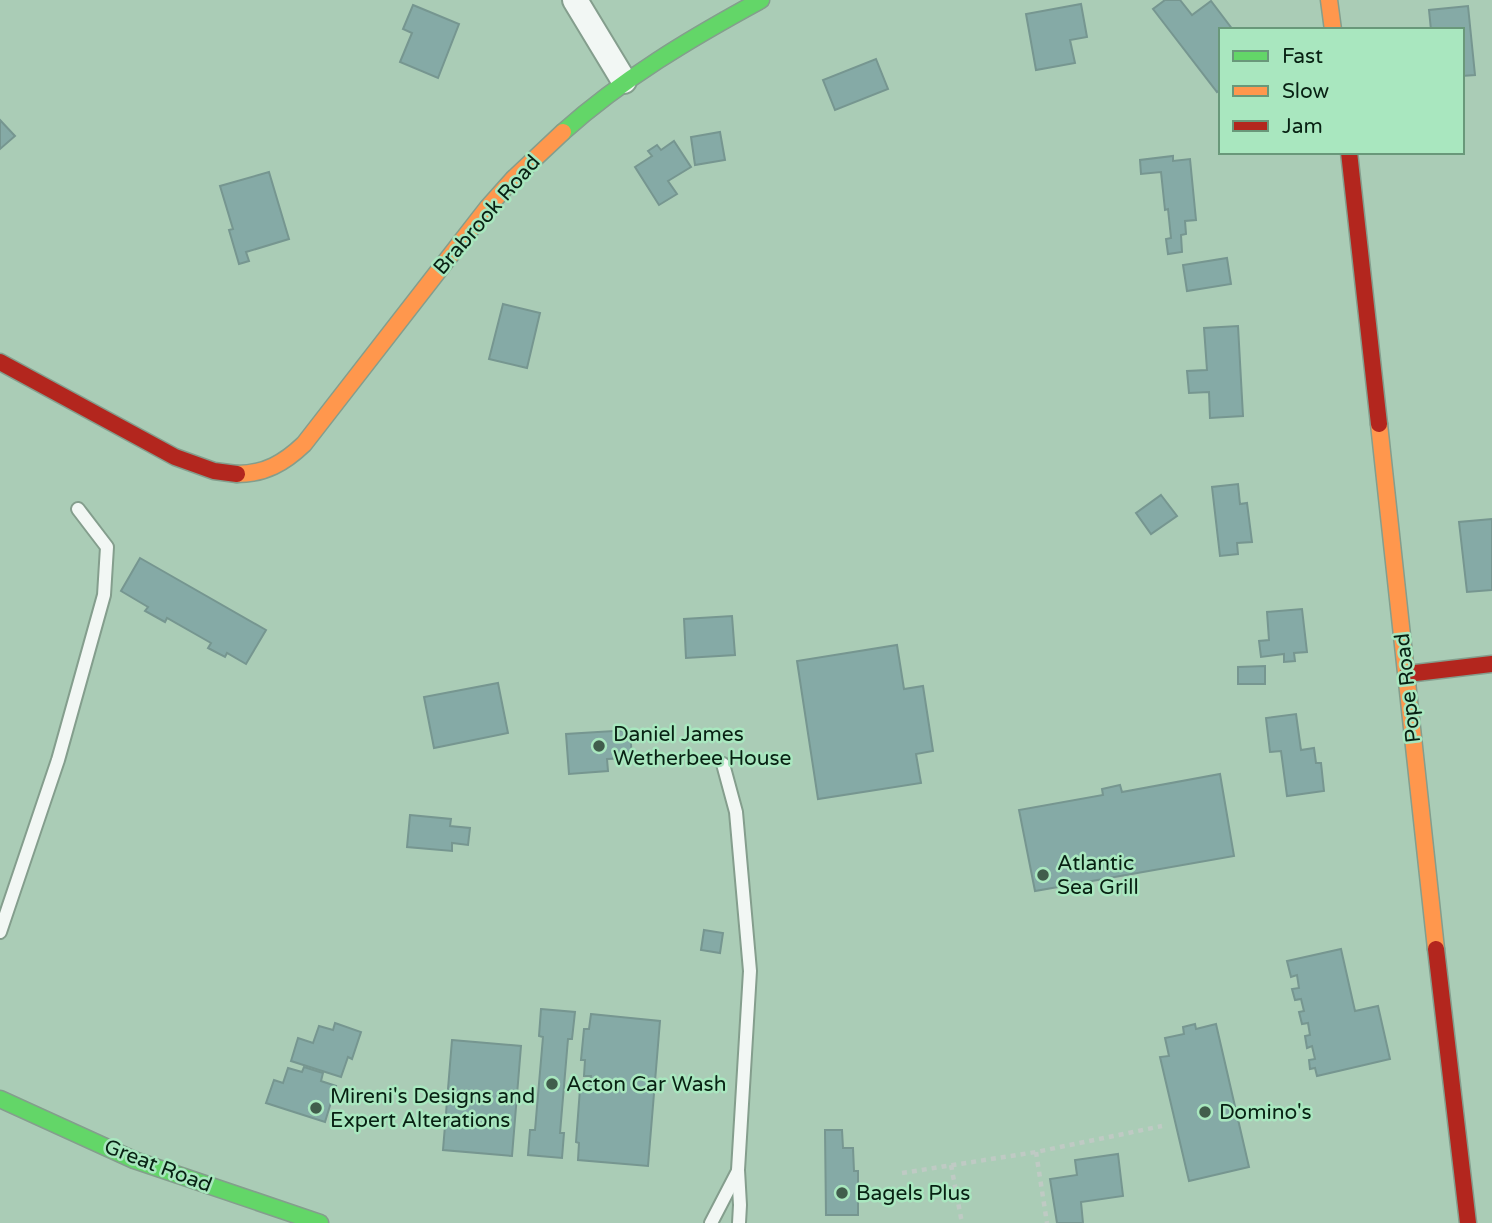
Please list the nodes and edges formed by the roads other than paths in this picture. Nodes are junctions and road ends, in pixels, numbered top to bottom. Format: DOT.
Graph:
graph roads {
  1 [pos="575,0"];
  2 [pos="761,0"];
  3 [pos="1329,0"];
  4 [pos="1333,28"];
  5 [pos="624,81"];
  6 [pos="1349,154"];
  7 [pos="0,362"];
  8 [pos="78,509"];
  9 [pos="1492,664"];
  10 [pos="1407,674"];
  11 [pos="723,764"];
  12 [pos="0,932"];
  13 [pos="0,1099"];
  14 [pos="738,1170"];
  15 [pos="320,1223"];
  16 [pos="711,1223"];
  17 [pos="738,1223"];
  18 [pos="1468,1223"];
  1 -- 5 [label="street"];
  2 -- 5 [label="street, Brabrook Road"];
  3 -- 4 [label="street"];
  5 -- 7 [label="street, Brabrook Road"];
  6 -- 10 [label="street, Pope Road"];
  8 -- 12 [label="lane"];
  9 -- 10 [label="street"];
  10 -- 18 [label="street, Pope Road"];
  11 -- 14 [label="lane"];
  13 -- 15 [label="street, Great Road"];
  14 -- 16 [label="lane"];
  14 -- 17 [label="lane"];
}
